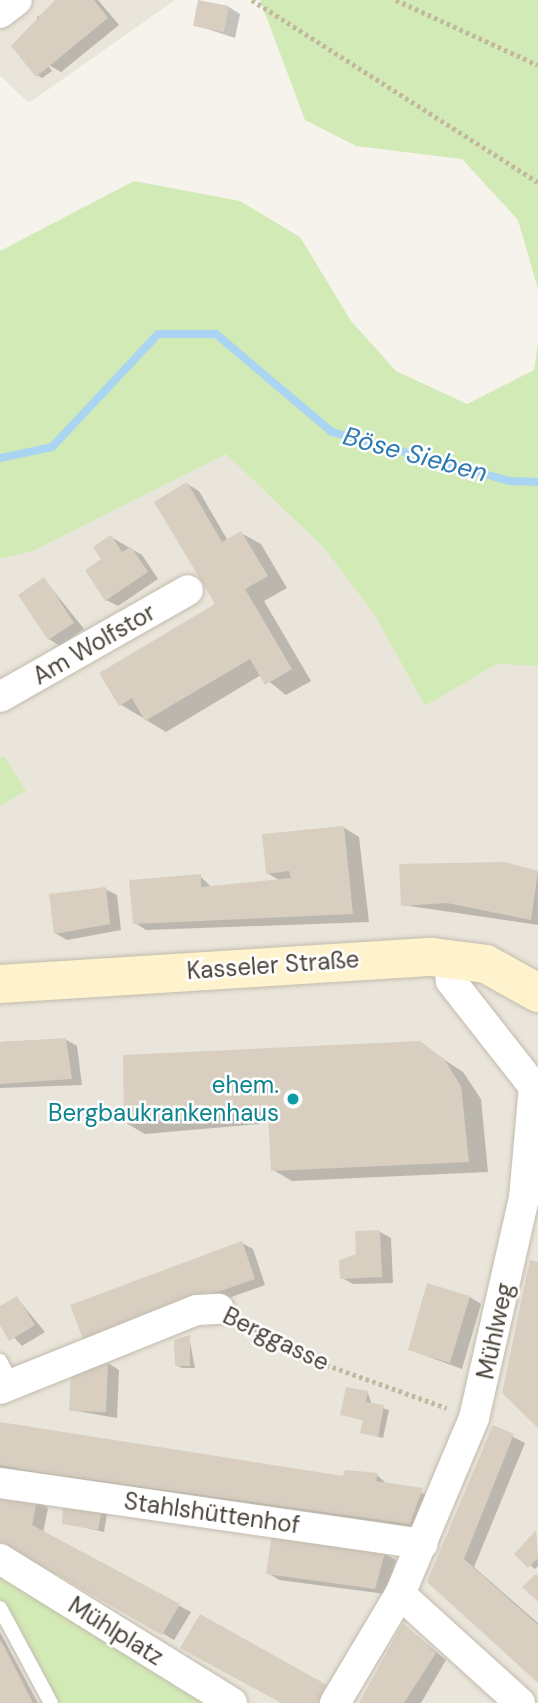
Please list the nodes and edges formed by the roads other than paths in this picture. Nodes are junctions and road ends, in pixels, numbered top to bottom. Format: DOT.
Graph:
graph roads {
  1 [pos="17,0"];
  2 [pos="0,13"];
  3 [pos="188,590"];
  4 [pos="0,697"];
  5 [pos="449,958"];
  6 [pos="0,984"];
  7 [pos="538,993"];
  8 [pos="531,1204"];
  9 [pos="219,1309"];
  10 [pos="4,1378"];
  11 [pos="0,1483"];
  12 [pos="423,1544"];
  13 [pos="0,1559"];
  14 [pos="400,1594"];
  15 [pos="0,1608"];
  16 [pos="51,1703"];
  17 [pos="232,1703"];
  18 [pos="335,1703"];
  19 [pos="520,1703"];
  1 -- 2 [label="street"];
  3 -- 4 [label="street, Am Wolfstor"];
  5 -- 6 [label="main road, Kasseler Straße"];
  5 -- 7 [label="main road, Kasseler Straße"];
  5 -- 8 [label="street, Mühlweg"];
  8 -- 12 [label="street, Mühlweg"];
  9 -- 10 [label="street, Berggasse"];
  11 -- 12 [label="street, Stahlshüttenhof"];
  12 -- 14 [label="street, Mühlweg"];
  13 -- 17 [label="street, Mühlplatz"];
  14 -- 18 [label="street, Mühlweg"];
  14 -- 19 [label="street"];
  15 -- 16 [label="lane"];
}
